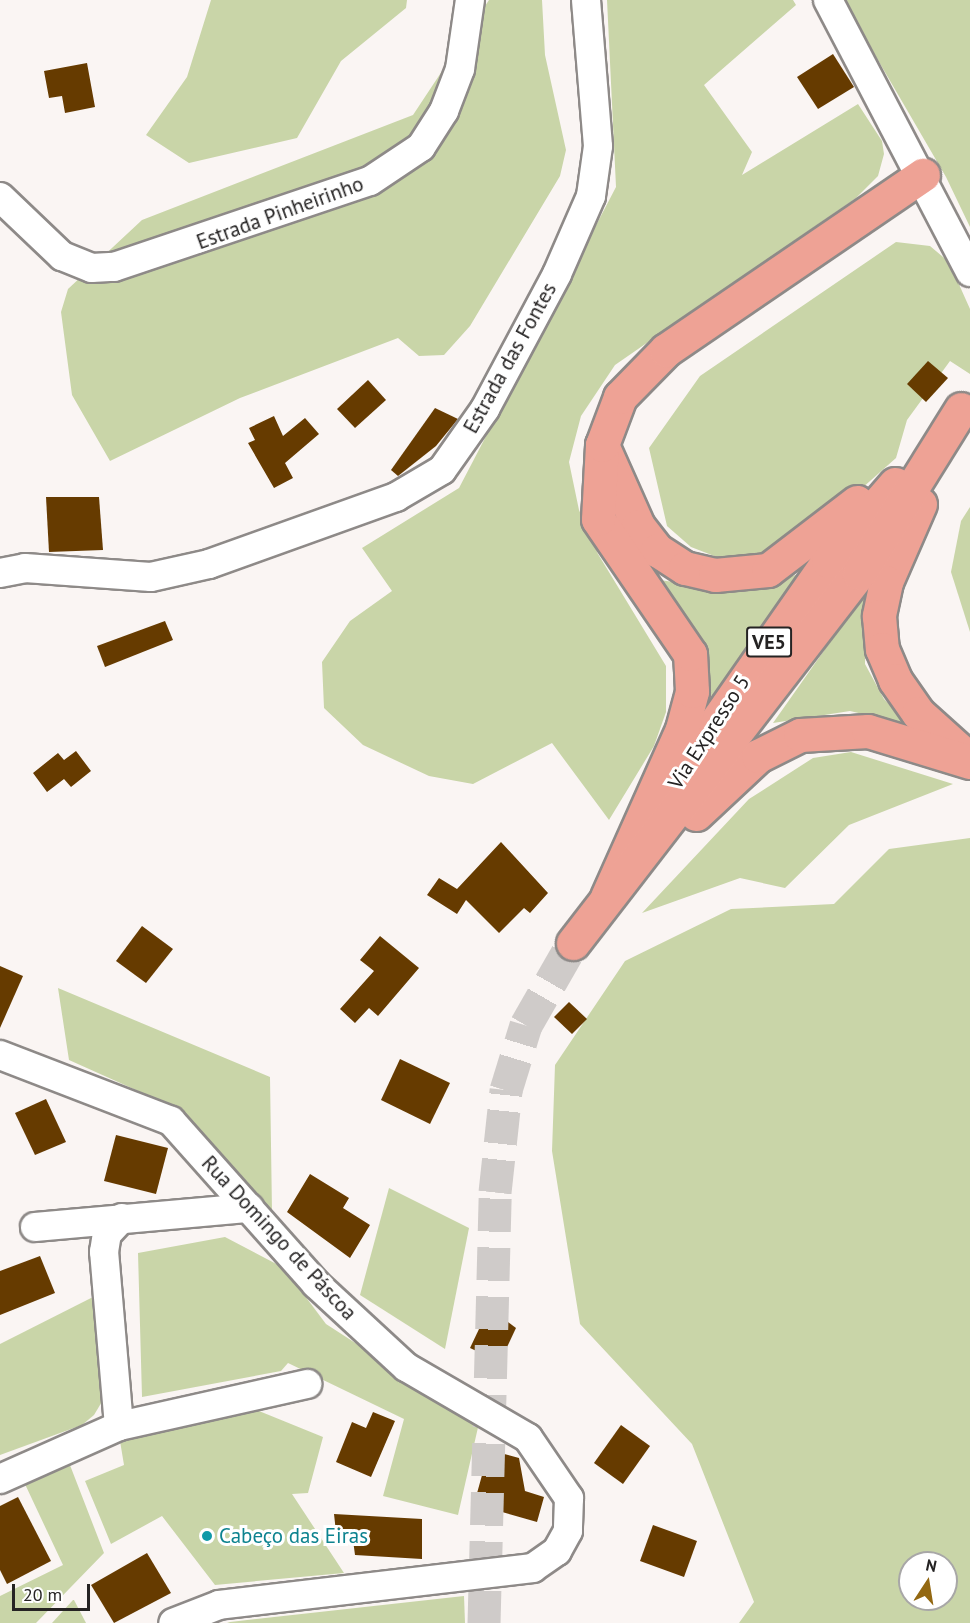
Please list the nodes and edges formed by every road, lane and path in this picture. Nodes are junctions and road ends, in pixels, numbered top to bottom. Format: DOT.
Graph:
graph roads {
  1 [pos="470,0"];
  2 [pos="586,0"];
  3 [pos="828,0"];
  4 [pos="922,175"];
  5 [pos="0,197"];
  6 [pos="970,272"];
  7 [pos="965,403"];
  8 [pos="602,445"];
  9 [pos="0,573"];
  10 [pos="970,761"];
  11 [pos="606,897"];
  12 [pos="573,943"];
  13 [pos="0,1055"];
  14 [pos="249,1208"];
  15 [pos="122,1218"];
  16 [pos="35,1227"];
  17 [pos="307,1384"];
  18 [pos="119,1426"];
  19 [pos="0,1479"];
  20 [pos="173,1623"];
  1 -- 5 [label="street, Estrada Pinheirinho"];
  2 -- 9 [label="street, Estrada das Fontes"];
  3 -- 4 [label="street"];
  4 -- 6 [label="street"];
  4 -- 8 [label="main road, VE5"];
  7 -- 8 [label="main road"];
  7 -- 10 [label="main road, VE5"];
  7 -- 11 [label="main road, Via Expresso 5 / VE5"];
  8 -- 11 [label="main road, VE5"];
  10 -- 11 [label="main road, VE5"];
  11 -- 12 [label="main road, Via Expresso 5 / VE5"];
  13 -- 14 [label="street, Rua Domingo de Páscoa"];
  14 -- 15 [label="street"];
  14 -- 20 [label="street, Rua Domingo de Páscoa"];
  15 -- 16 [label="street"];
  15 -- 18 [label="street"];
  17 -- 18 [label="street"];
  18 -- 19 [label="street"];
}
